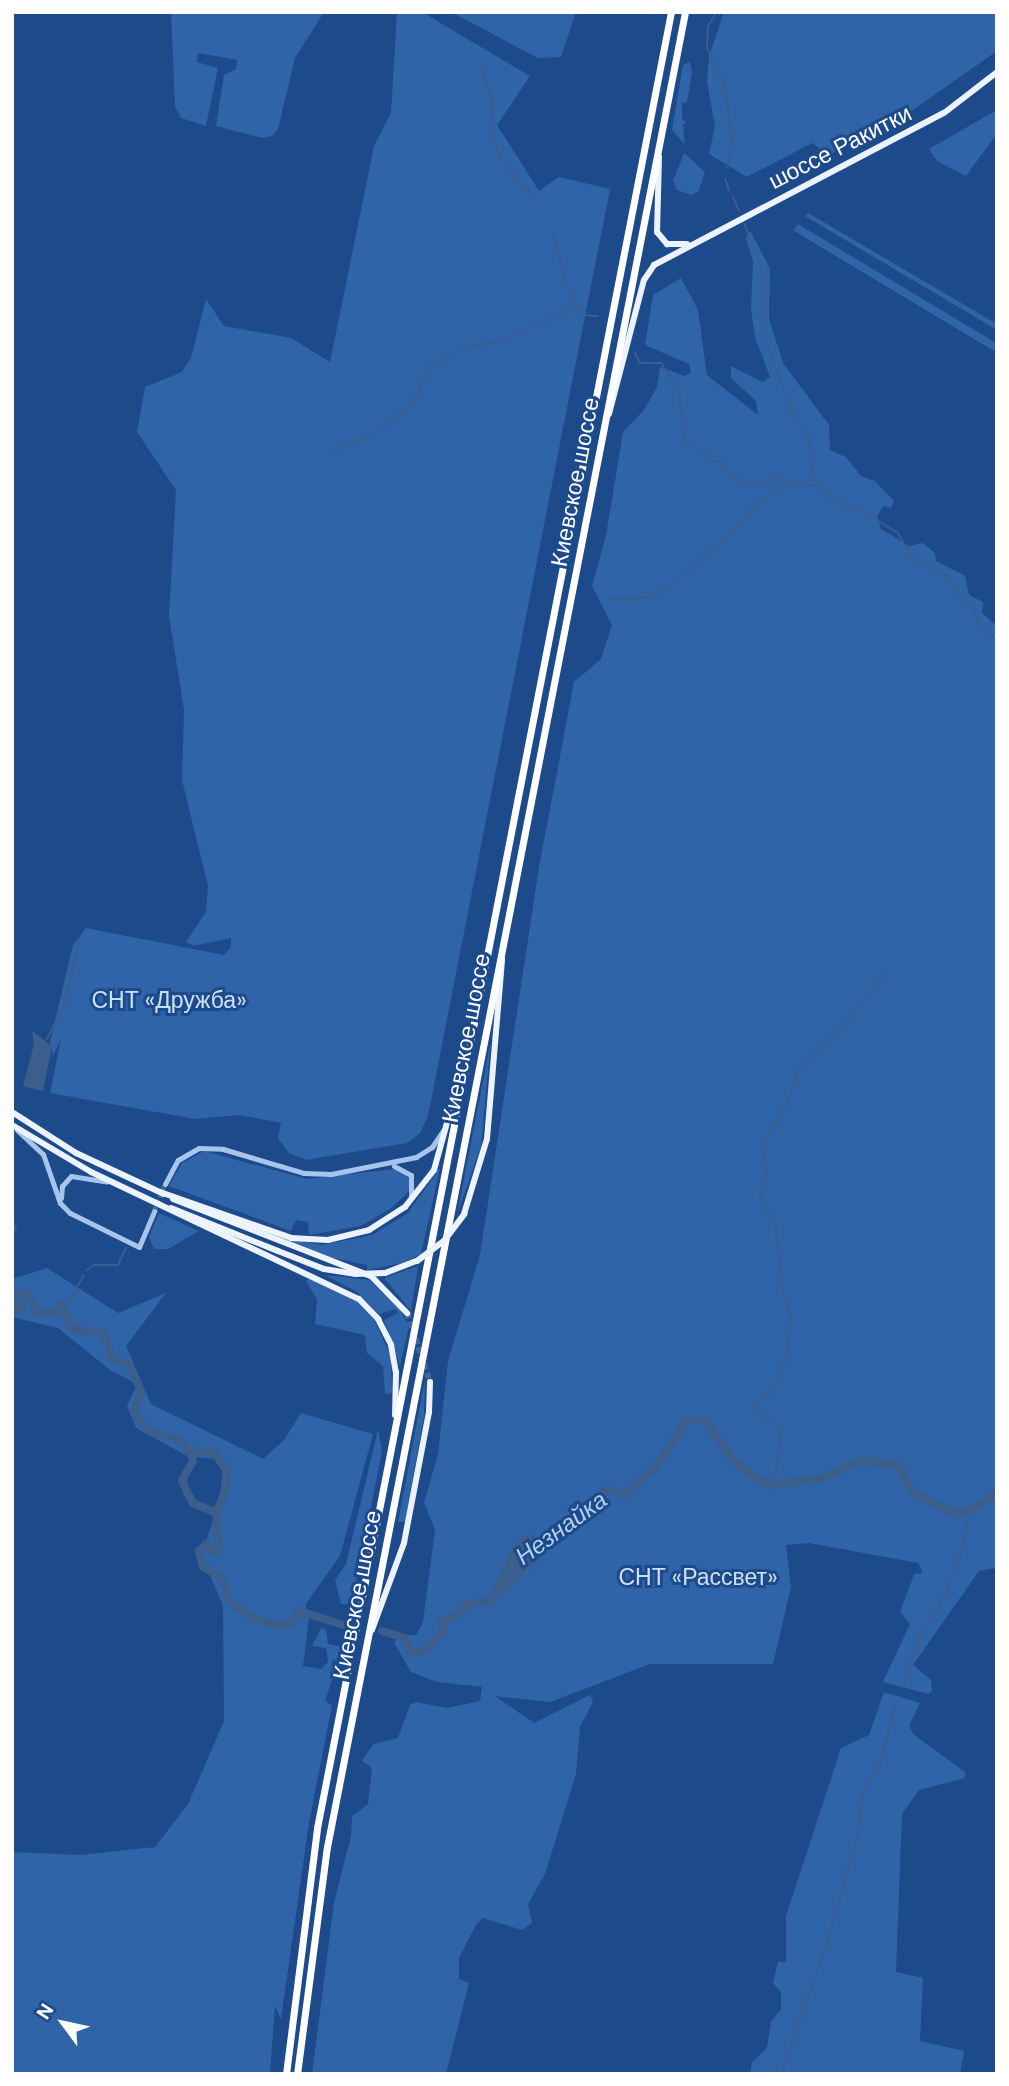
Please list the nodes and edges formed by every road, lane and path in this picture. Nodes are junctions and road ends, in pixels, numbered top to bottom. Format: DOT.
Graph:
graph roads {
  1 [pos="671,12"];
  2 [pos="685,12"];
  3 [pos="997,72"];
  4 [pos="659,156"];
  5 [pos="692,243"];
  6 [pos="604,430"];
  7 [pos="502,956"];
  8 [pos="478,1006"];
  9 [pos="12,1112"];
  10 [pos="450,1113"];
  11 [pos="12,1125"];
  12 [pos="387,1165"];
  13 [pos="111,1182"];
  14 [pos="165,1184"];
  15 [pos="160,1192"];
  16 [pos="156,1203"];
  17 [pos="64,1208"];
  18 [pos="154,1211"];
  19 [pos="396,1214"];
  20 [pos="407,1312"];
  21 [pos="430,1382"];
  22 [pos="396,1430"];
  23 [pos="377,1609"];
  24 [pos="286,2074"];
  25 [pos="297,2074"];
  1 -- 8 [label="highway, Киевское шоссе"];
  2 -- 4 [label="highway, Киевское шоссе"];
  3 -- 5 [label="main road, шоссе Ракитки"];
  4 -- 5 [label="main road"];
  4 -- 6 [label="highway, Киевское шоссе"];
  5 -- 6 [label="main road, шоссе Ракитки"];
  6 -- 7 [label="highway, Киевское шоссе"];
  7 -- 16 [label="main road, bridge"];
  7 -- 23 [label="highway, Киевское шоссе"];
  8 -- 10 [label="main road"];
  8 -- 22 [label="highway, Киевское шоссе"];
  9 -- 15 [label="main road"];
  10 -- 12 [label="street"];
  10 -- 19 [label="main road"];
  11 -- 13 [label="main road"];
  11 -- 17 [label="street"];
  12 -- 14 [label="street"];
  12 -- 19 [label="street"];
  13 -- 16 [label="main road"];
  13 -- 17 [label="street"];
  15 -- 19 [label="main road"];
  15 -- 20 [label="main road"];
  16 -- 22 [label="main road"];
  17 -- 18 [label="street"];
  21 -- 23 [label="main road"];
  22 -- 24 [label="highway, Киевское шоссе"];
  23 -- 25 [label="highway, Киевское шоссе"];
}
